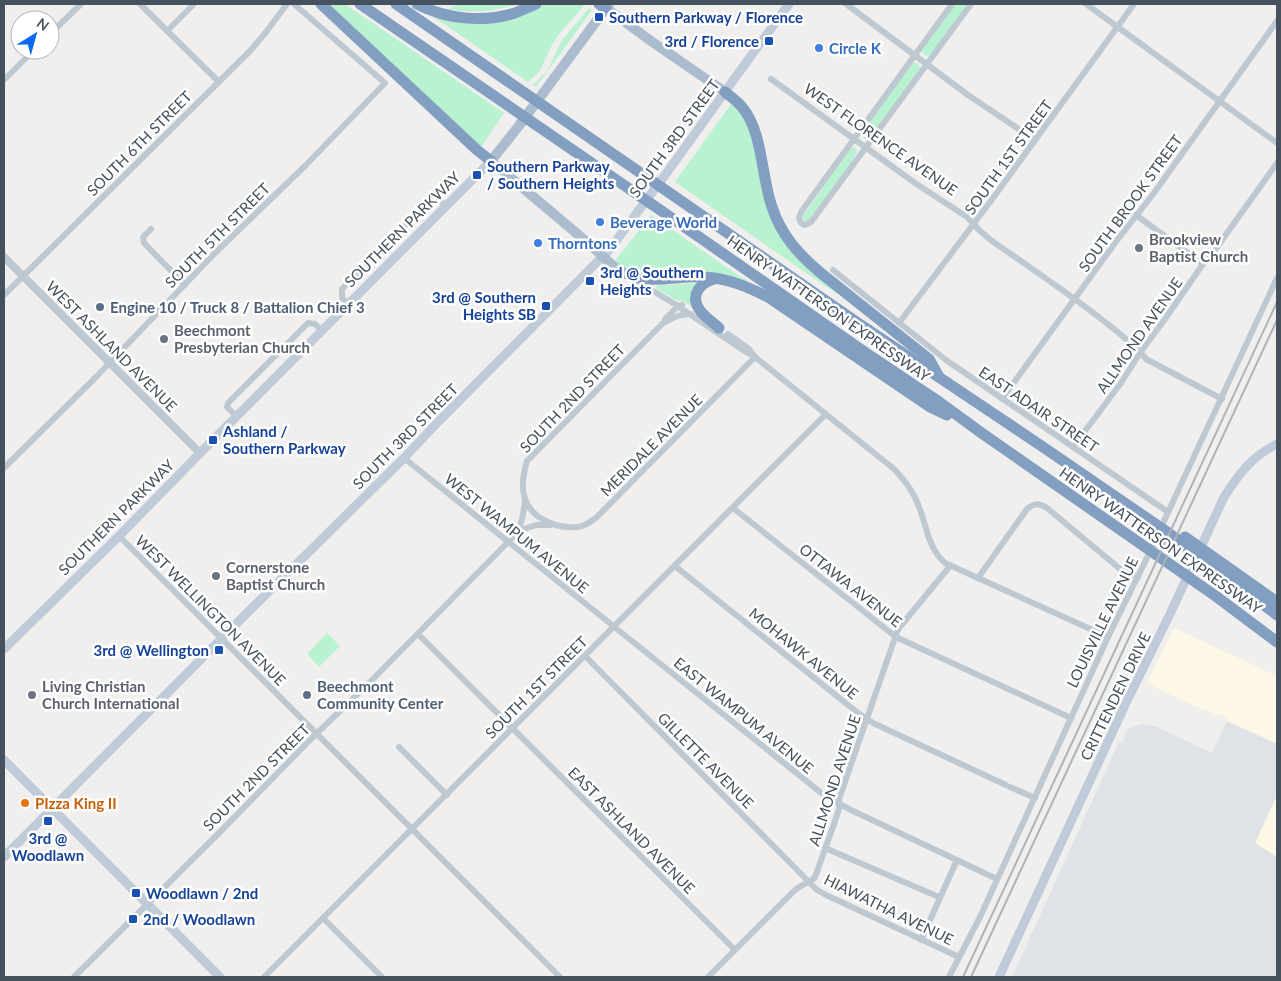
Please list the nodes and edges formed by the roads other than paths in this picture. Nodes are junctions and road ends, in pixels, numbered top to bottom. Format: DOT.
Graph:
graph roads {
  1 [pos="81,4"];
  2 [pos="140,4"];
  3 [pos="194,4"];
  4 [pos="286,4"];
  5 [pos="294,4"];
  6 [pos="321,4"];
  7 [pos="360,4"];
  8 [pos="396,4"];
  9 [pos="417,4"];
  10 [pos="536,4"];
  11 [pos="789,4"];
  12 [pos="846,4"];
  13 [pos="952,4"];
  14 [pos="971,4"];
  15 [pos="1086,4"];
  16 [pos="1134,4"];
  17 [pos="604,5"];
  18 [pos="1277,22"];
  19 [pos="60,24"];
  20 [pos="1118,27"];
  21 [pos="167,31"];
  22 [pos="915,55"];
  23 [pos="24,60"];
  24 [pos="927,64"];
  25 [pos="771,79"];
  26 [pos="4,80"];
  27 [pos="218,82"];
  28 [pos="725,92"];
  29 [pos="1220,100"];
  30 [pos="854,139"];
  31 [pos="1034,140"];
  32 [pos="1277,143"];
  33 [pos="865,147"];
  34 [pos="491,161"];
  35 [pos="1277,163"];
  36 [pos="446,206"];
  37 [pos="1136,215"];
  38 [pos="974,223"];
  39 [pos="150,229"];
  40 [pos="602,256"];
  41 [pos="4,257"];
  42 [pos="1203,264"];
  43 [pos="833,270"];
  44 [pos="626,274"];
  45 [pos="23,276"];
  46 [pos="716,278"];
  47 [pos="1277,278"];
  48 [pos="185,285"];
  49 [pos="4,296"];
  50 [pos="1075,299"];
  51 [pos="348,304"];
  52 [pos="678,306"];
  53 [pos="692,314"];
  54 [pos="899,322"];
  55 [pos="663,323"];
  56 [pos="719,328"];
  57 [pos="322,331"];
  58 [pos="1140,352"];
  59 [pos="755,357"];
  60 [pos="109,362"];
  61 [pos="940,379"];
  62 [pos="1222,398"];
  63 [pos="1002,399"];
  64 [pos="826,414"];
  65 [pos="237,417"];
  66 [pos="983,434"];
  67 [pos="1277,444"];
  68 [pos="1073,447"];
  69 [pos="200,453"];
  70 [pos="404,458"];
  71 [pos="4,468"];
  72 [pos="526,501"];
  73 [pos="733,508"];
  74 [pos="1168,512"];
  75 [pos="554,524"];
  76 [pos="518,531"];
  77 [pos="1167,532"];
  78 [pos="119,536"];
  79 [pos="508,542"];
  80 [pos="675,566"];
  81 [pos="950,566"];
  82 [pos="1138,577"];
  83 [pos="978,578"];
  84 [pos="1277,602"];
  85 [pos="1277,616"];
  86 [pos="614,627"];
  87 [pos="418,634"];
  88 [pos="896,637"];
  89 [pos="1108,637"];
  90 [pos="222,639"];
  91 [pos="1277,642"];
  92 [pos="4,649"];
  93 [pos="585,656"];
  94 [pos="1071,718"];
  95 [pos="867,719"];
  96 [pos="512,728"];
  97 [pos="316,734"];
  98 [pos="400,747"];
  99 [pos="4,760"];
  100 [pos="447,794"];
  101 [pos="1035,798"];
  102 [pos="839,804"];
  103 [pos="52,809"];
  104 [pos="412,830"];
  105 [pos="826,848"];
  106 [pos="4,857"];
  107 [pos="957,860"];
  108 [pos="997,879"];
  109 [pos="809,882"];
  110 [pos="939,898"];
  111 [pos="147,904"];
  112 [pos="323,918"];
  113 [pos="921,940"];
  114 [pos="735,950"];
  115 [pos="959,957"];
  116 [pos="74,977"];
  117 [pos="220,977"];
  118 [pos="264,977"];
  119 [pos="382,977"];
  120 [pos="560,977"];
  121 [pos="708,977"];
  122 [pos="949,977"];
  123 [pos="999,977"];
  1 -- 19 [label="street"];
  2 -- 21 [label="street"];
  3 -- 21 [label="street"];
  4 -- 27 [label="street, SOUTH 6TH STREET"];
  5 -- 48 [label="street, SOUTH 5TH STREET"];
  6 -- 34 [label="highway"];
  7 -- 66 [label="highway, HENRY WATTERSON EXPRESSWAY"];
  8 -- 61 [label="highway, HENRY WATTERSON EXPRESSWAY"];
  9 -- 10 [label="highway"];
  11 -- 28 [label="main road, SOUTH 3RD STREET"];
  12 -- 22 [label="street"];
  13 -- 22 [label="street"];
  14 -- 24 [label="street"];
  15 -- 20 [label="street"];
  16 -- 20 [label="street, SOUTH 1ST STREET"];
  17 -- 28 [label="main road"];
  17 -- 34 [label="main road, SOUTHERN PARKWAY"];
  18 -- 29 [label="street, SOUTH BROOK STREET"];
  20 -- 29 [label="street"];
  20 -- 31 [label="street, SOUTH 1ST STREET"];
  21 -- 27 [label="street"];
  22 -- 24 [label="street"];
  22 -- 30 [label="street"];
  23 -- 26 [label="street"];
  24 -- 31 [label="street"];
  24 -- 33 [label="street"];
  25 -- 30 [label="street, WEST FLORENCE AVENUE"];
  27 -- 45 [label="street, SOUTH 6TH STREET"];
  28 -- 40 [label="main road, SOUTH 3RD STREET"];
  28 -- 61 [label="highway"];
  29 -- 32 [label="street"];
  29 -- 37 [label="street, SOUTH BROOK STREET"];
  30 -- 33 [label="street, WEST FLORENCE AVENUE"];
  30 -- 33 [label="street"];
  31 -- 38 [label="street, SOUTH 1ST STREET"];
  33 -- 38 [label="street, WEST FLORENCE AVENUE"];
  34 -- 36 [label="main road, SOUTHERN PARKWAY"];
  34 -- 40 [label="main road"];
  35 -- 42 [label="street, ALLMOND AVENUE"];
  36 -- 51 [label="main road, SOUTHERN PARKWAY"];
  36 -- 51 [label="street"];
  37 -- 42 [label="street"];
  37 -- 50 [label="street, SOUTH BROOK STREET"];
  38 -- 50 [label="street, WEST FLORENCE AVENUE"];
  38 -- 54 [label="street, SOUTH 1ST STREET"];
  39 -- 48 [label="street"];
  40 -- 44 [label="main road"];
  40 -- 70 [label="main road, SOUTH 3RD STREET"];
  41 -- 45 [label="street, WEST ASHLAND AVENUE"];
  42 -- 58 [label="street, ALLMOND AVENUE"];
  43 -- 54 [label="street, EAST ADAIR STREET"];
  44 -- 46 [label="highway"];
  44 -- 52 [label="street"];
  45 -- 49 [label="street, SOUTH 6TH STREET"];
  45 -- 60 [label="street, WEST ASHLAND AVENUE"];
  46 -- 56 [label="highway"];
  46 -- 66 [label="highway"];
  47 -- 62 [label="street, LOUISVILLE AVENUE"];
  48 -- 60 [label="street, SOUTH 5TH STREET"];
  50 -- 58 [label="street, WEST FLORENCE AVENUE"];
  50 -- 63 [label="street, SOUTH BROOK STREET"];
  51 -- 57 [label="main road, SOUTHERN PARKWAY"];
  52 -- 53 [label="street"];
  52 -- 55 [label="street, SOUTH 2ND STREET"];
  52 -- 56 [label="street"];
  53 -- 55 [label="street, SOUTH 2ND STREET"];
  53 -- 59 [label="street"];
  54 -- 63 [label="street, EAST ADAIR STREET"];
  55 -- 72 [label="street, SOUTH 2ND STREET"];
  56 -- 59 [label="street"];
  57 -- 65 [label="main road, SOUTHERN PARKWAY"];
  57 -- 65 [label="street"];
  58 -- 62 [label="street, WEST FLORENCE AVENUE"];
  58 -- 68 [label="street, ALLMOND AVENUE"];
  59 -- 64 [label="street"];
  59 -- 75 [label="street, MERIDALE AVENUE"];
  60 -- 69 [label="street, WEST ASHLAND AVENUE"];
  60 -- 71 [label="street, SOUTH 5TH STREET"];
  61 -- 77 [label="highway, HENRY WATTERSON EXPRESSWAY"];
  62 -- 74 [label="street, LOUISVILLE AVENUE"];
  63 -- 68 [label="street, EAST ADAIR STREET"];
  64 -- 73 [label="street, SOUTH 1ST STREET"];
  64 -- 81 [label="street"];
  65 -- 69 [label="main road, SOUTHERN PARKWAY"];
  66 -- 91 [label="highway, HENRY WATTERSON EXPRESSWAY"];
  67 -- 123 [label="main road, CRITTENDEN DRIVE"];
  68 -- 74 [label="street, EAST ADAIR STREET"];
  69 -- 78 [label="main road, SOUTHERN PARKWAY"];
  70 -- 79 [label="street, WEST WAMPUM AVENUE"];
  70 -- 90 [label="main road, SOUTH 3RD STREET"];
  72 -- 75 [label="street, MERIDALE AVENUE"];
  72 -- 76 [label="street, SOUTH 2ND STREET"];
  73 -- 80 [label="street, SOUTH 1ST STREET"];
  73 -- 88 [label="street, OTTAWA AVENUE"];
  74 -- 82 [label="street, LOUISVILLE AVENUE"];
  75 -- 76 [label="street, MERIDALE AVENUE"];
  76 -- 79 [label="street, SOUTH 2ND STREET"];
  77 -- 84 [label="highway"];
  77 -- 85 [label="highway, HENRY WATTERSON EXPRESSWAY"];
  78 -- 90 [label="street, WEST WELLINGTON AVENUE"];
  78 -- 92 [label="main road, SOUTHERN PARKWAY"];
  79 -- 86 [label="street, WEST WAMPUM AVENUE"];
  79 -- 87 [label="street, SOUTH 2ND STREET"];
  80 -- 86 [label="street, SOUTH 1ST STREET"];
  80 -- 95 [label="street, MOHAWK AVENUE"];
  81 -- 83 [label="street"];
  81 -- 88 [label="street, ALLMOND AVENUE"];
  82 -- 83 [label="street"];
  82 -- 89 [label="street, LOUISVILLE AVENUE"];
  83 -- 89 [label="street"];
  86 -- 93 [label="street, SOUTH 1ST STREET"];
  86 -- 102 [label="street, EAST WAMPUM AVENUE"];
  87 -- 96 [label="street"];
  87 -- 97 [label="street, SOUTH 2ND STREET"];
  88 -- 94 [label="street, OTTAWA AVENUE"];
  88 -- 95 [label="street, ALLMOND AVENUE"];
  89 -- 94 [label="street, LOUISVILLE AVENUE"];
  90 -- 97 [label="street, WEST WELLINGTON AVENUE"];
  90 -- 103 [label="main road, SOUTH 3RD STREET"];
  93 -- 96 [label="street, SOUTH 1ST STREET"];
  93 -- 109 [label="street, GILLETTE AVENUE"];
  94 -- 101 [label="street, LOUISVILLE AVENUE"];
  95 -- 101 [label="street, MOHAWK AVENUE"];
  95 -- 102 [label="street, ALLMOND AVENUE"];
  96 -- 100 [label="street, SOUTH 1ST STREET"];
  96 -- 114 [label="street, EAST ASHLAND AVENUE"];
  97 -- 104 [label="street, WEST WELLINGTON AVENUE"];
  97 -- 111 [label="street, SOUTH 2ND STREET"];
  98 -- 100 [label="street"];
  99 -- 103 [label="main road"];
  100 -- 104 [label="street, SOUTH 1ST STREET"];
  101 -- 108 [label="street, LOUISVILLE AVENUE"];
  102 -- 105 [label="street, ALLMOND AVENUE"];
  102 -- 107 [label="street, EAST WAMPUM AVENUE"];
  103 -- 106 [label="main road, SOUTH 3RD STREET"];
  103 -- 111 [label="main road"];
  104 -- 112 [label="street, SOUTH 1ST STREET"];
  104 -- 120 [label="street, WEST WELLINGTON AVENUE"];
  105 -- 109 [label="street, ALLMOND AVENUE"];
  105 -- 110 [label="street"];
  107 -- 108 [label="street, EAST WAMPUM AVENUE"];
  107 -- 110 [label="street"];
  108 -- 115 [label="street, LOUISVILLE AVENUE"];
  109 -- 113 [label="street, HIAWATHA AVENUE"];
  109 -- 114 [label="street, ALLMOND AVENUE"];
  110 -- 113 [label="street"];
  111 -- 116 [label="street, SOUTH 2ND STREET"];
  111 -- 117 [label="main road"];
  112 -- 118 [label="street, SOUTH 1ST STREET"];
  112 -- 119 [label="street"];
  113 -- 115 [label="street, HIAWATHA AVENUE"];
  114 -- 121 [label="street, ALLMOND AVENUE"];
  115 -- 122 [label="street, LOUISVILLE AVENUE"];
}
